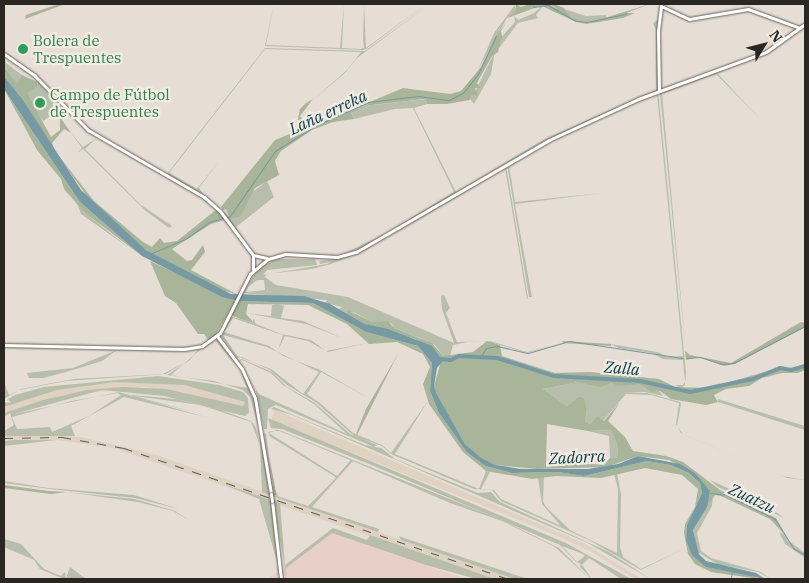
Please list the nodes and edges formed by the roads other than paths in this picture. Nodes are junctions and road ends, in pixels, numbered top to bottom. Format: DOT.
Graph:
graph roads {
  1 [pos="805,24"];
  2 [pos="800,28"];
  3 [pos="4,54"];
  4 [pos="659,91"];
  5 [pos="255,257"];
  6 [pos="270,258"];
  7 [pos="260,264"];
  8 [pos="253,270"];
  9 [pos="217,336"];
  10 [pos="4,345"];
  11 [pos="283,579"];
  1 -- 2 [label="street"];
  2 -- 4 [label="street"];
  2 -- 4 [label="street"];
  3 -- 5 [label="street"];
  4 -- 6 [label="street"];
  5 -- 6 [label="street"];
  5 -- 7 [label="street"];
  5 -- 8 [label="street"];
  6 -- 7 [label="street"];
  7 -- 8 [label="street"];
  8 -- 9 [label="street"];
  9 -- 10 [label="street"];
  9 -- 11 [label="street, bridge"];
}
